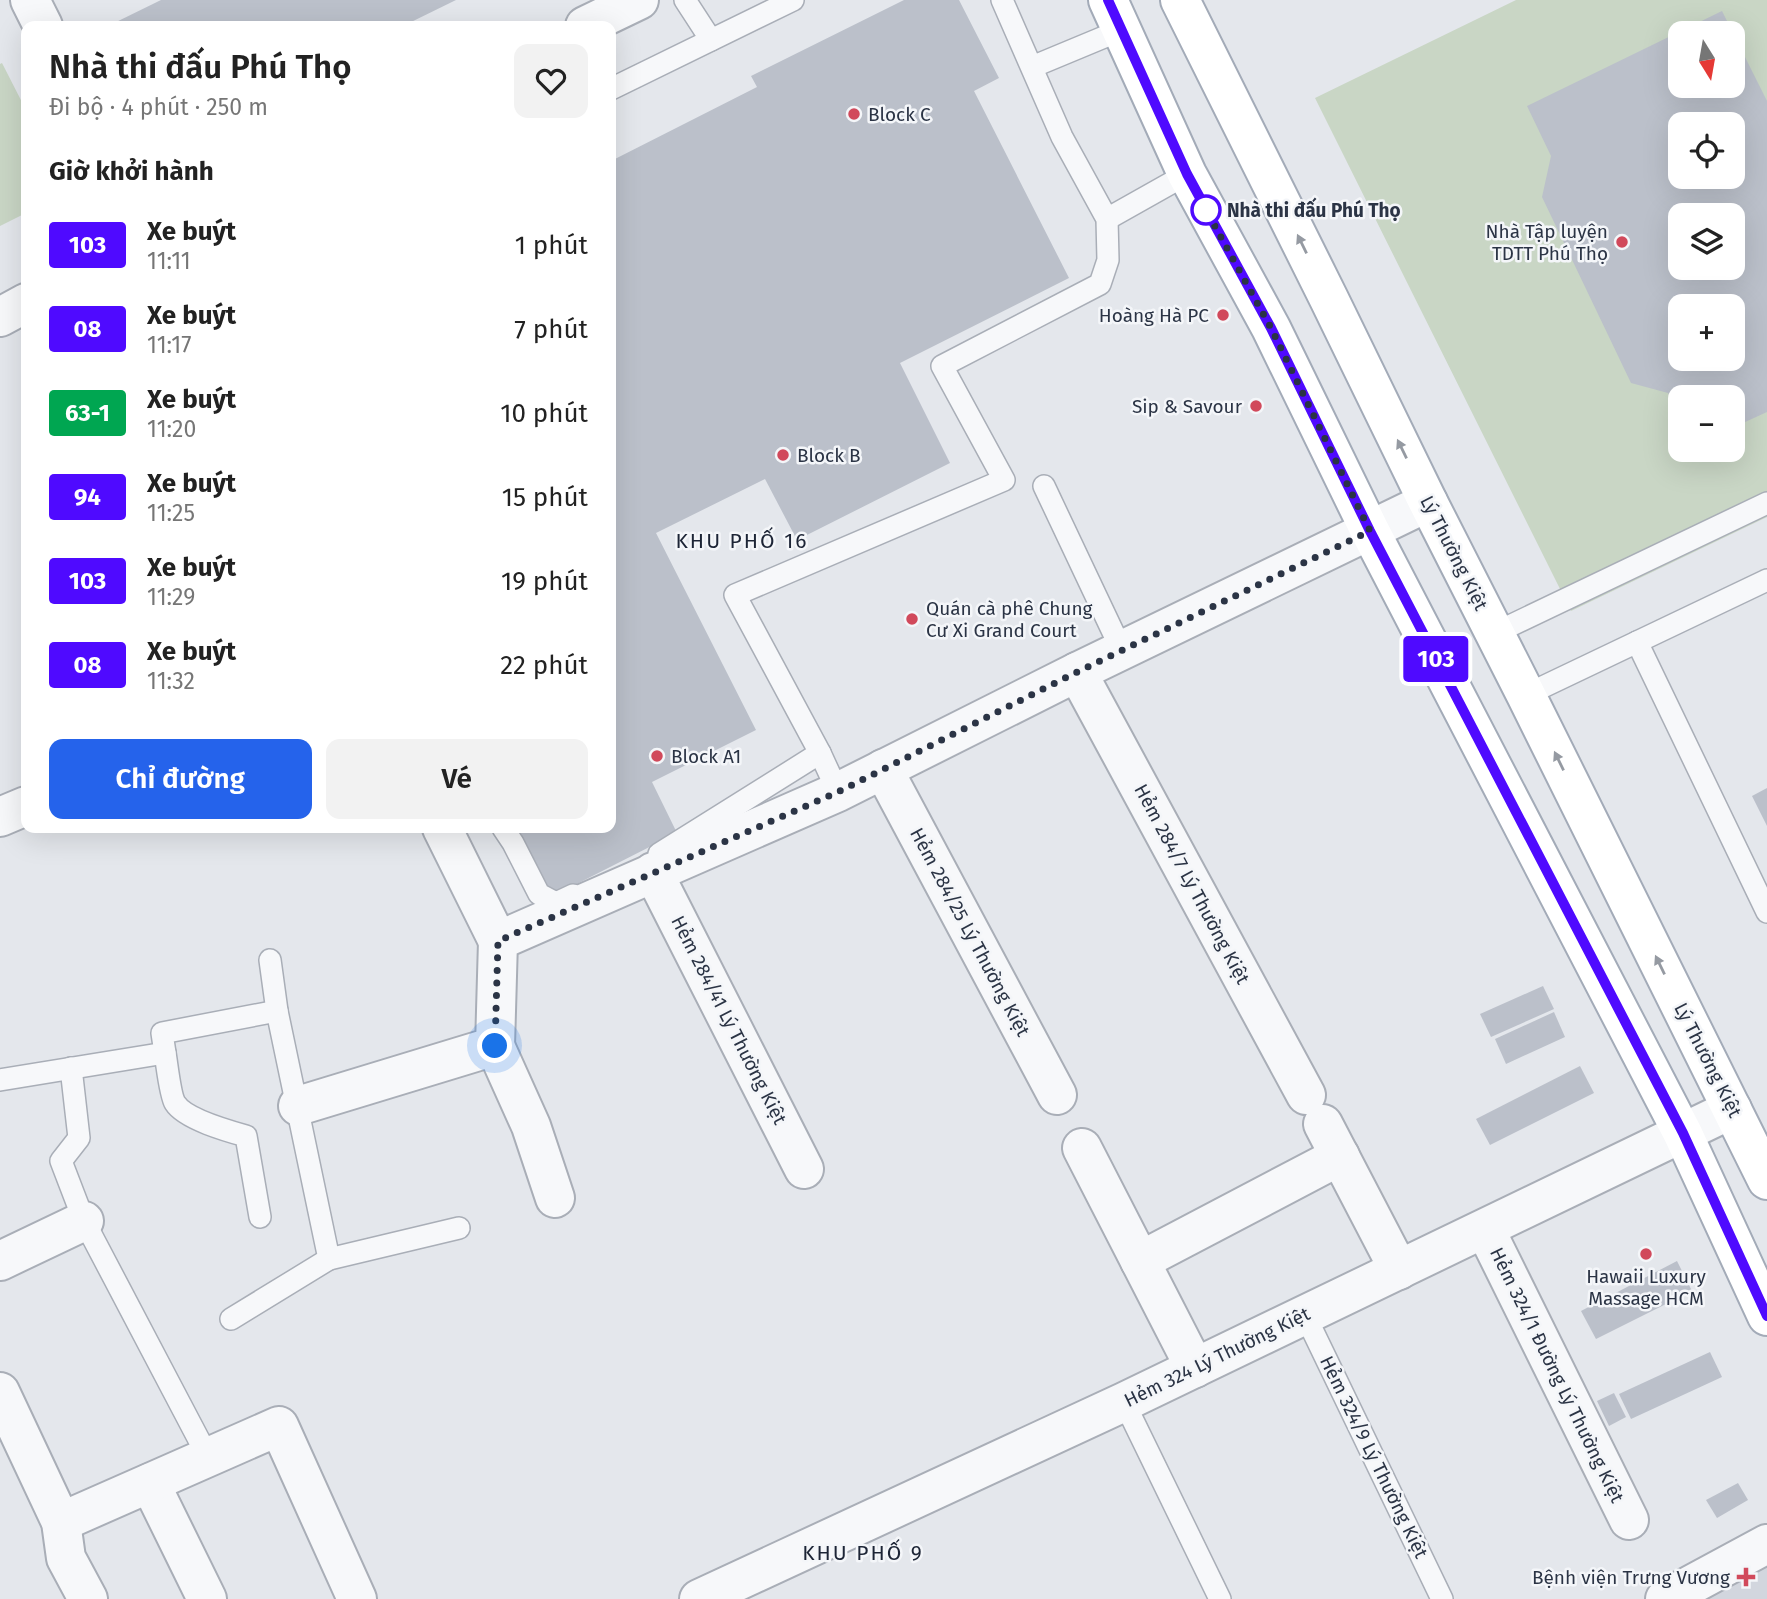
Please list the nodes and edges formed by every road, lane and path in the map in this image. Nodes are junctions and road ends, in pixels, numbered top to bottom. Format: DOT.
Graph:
graph roads {
  1 [pos="30,0"];
  2 [pos="639,0"];
  3 [pos="685,0"];
  4 [pos="793,0"];
  5 [pos="1002,0"];
  6 [pos="1180,0"];
  7 [pos="1114,15"];
  8 [pos="40,21"];
  9 [pos="595,21"];
  10 [pos="711,40"];
  11 [pos="1032,67"];
  12 [pos="616,87"];
  13 [pos="1187,174"];
  14 [pos="1107,219"];
  15 [pos="21,306"];
  16 [pos="0,317"];
  17 [pos="1044,486"];
  18 [pos="1428,502"];
  19 [pos="1767,503"];
  20 [pos="1370,531"];
  21 [pos="1767,580"];
  22 [pos="1495,633"];
  23 [pos="1637,642"];
  24 [pos="1122,651"];
  25 [pos="1077,672"];
  26 [pos="1526,695"];
  27 [pos="820,754"];
  28 [pos="883,769"];
  29 [pos="838,792"];
  30 [pos="21,808"];
  31 [pos="0,817"];
  32 [pos="444,833"];
  33 [pos="506,833"];
  34 [pos="653,872"];
  35 [pos="1767,912"];
  36 [pos="498,941"];
  37 [pos="270,960"];
  38 [pos="277,1011"];
  39 [pos="495,1046"];
  40 [pos="165,1053"];
  41 [pos="71,1068"];
  42 [pos="0,1080"];
  43 [pos="1057,1095"];
  44 [pos="298,1106"];
  45 [pos="1732,1109"];
  46 [pos="1323,1125"];
  47 [pos="1683,1133"];
  48 [pos="1082,1148"];
  49 [pos="804,1169"];
  50 [pos="1767,1180"];
  51 [pos="555,1198"];
  52 [pos="260,1217"];
  53 [pos="85,1221"];
  54 [pos="458,1228"];
  55 [pos="1485,1229"];
  56 [pos="329,1259"];
  57 [pos="0,1261"];
  58 [pos="1140,1261"];
  59 [pos="1399,1270"];
  60 [pos="1305,1315"];
  61 [pos="1767,1316"];
  62 [pos="231,1319"];
  63 [pos="1195,1368"];
  64 [pos="0,1392"];
  65 [pos="1124,1402"];
  66 [pos="208,1457"];
  67 [pos="150,1483"];
  68 [pos="1629,1520"];
  69 [pos="61,1522"];
  70 [pos="1767,1544"];
  71 [pos="88,1599"];
  72 [pos="207,1599"];
  73 [pos="357,1599"];
  74 [pos="699,1599"];
  75 [pos="1220,1599"];
  76 [pos="1442,1599"];
  77 [pos="1665,1599"];
  1 -- 8 [label="street"];
  2 -- 9 [label="street"];
  3 -- 10 [label="lane"];
  4 -- 10 [label="lane"];
  5 -- 11 [label="lane"];
  18 -- 6 [label="main road, Lý Thường Kiệt, one-way"];
  7 -- 11 [label="lane"];
  7 -- 13 [label="main road"];
  10 -- 12 [label="lane"];
  11 -- 14 [label="lane"];
  13 -- 14 [label="lane"];
  13 -- 20 [label="main road"];
  14 -- 27 [label="lane"];
  15 -- 16 [label="street"];
  17 -- 24 [label="lane"];
  18 -- 20 [label="street"];
  18 -- 22 [label="main road, Lý Thường Kiệt"];
  19 -- 22 [label="lane"];
  20 -- 24 [label="street"];
  20 -- 47 [label="main road"];
  21 -- 23 [label="lane"];
  22 -- 26 [label="main road, Lý Thường Kiệt"];
  23 -- 26 [label="lane"];
  23 -- 35 [label="lane"];
  24 -- 25 [label="street"];
  25 -- 28 [label="street"];
  25 -- 46 [label="street, Hẻm 284/7 Lý Thường Kiệt"];
  45 -- 26 [label="main road, Lý Thường Kiệt, one-way"];
  27 -- 29 [label="lane"];
  27 -- 33 [label="lane"];
  28 -- 29 [label="street"];
  28 -- 43 [label="street, Hẻm 284/25 Lý Thường Kiệt"];
  29 -- 34 [label="street"];
  30 -- 31 [label="street"];
  32 -- 36 [label="street"];
  34 -- 36 [label="street"];
  34 -- 49 [label="street, Hẻm 284/41 Lý Thường Kiệt"];
  36 -- 39 [label="street"];
  37 -- 38 [label="lane"];
  38 -- 40 [label="lane"];
  38 -- 44 [label="lane"];
  39 -- 44 [label="street"];
  39 -- 51 [label="street"];
  40 -- 41 [label="lane"];
  40 -- 52 [label="lane"];
  41 -- 42 [label="lane"];
  41 -- 53 [label="lane"];
  44 -- 56 [label="lane"];
  45 -- 47 [label="street, Hẻm 324 Lý Thường Kiệt"];
  45 -- 50 [label="main road, Lý Thường Kiệt"];
  46 -- 58 [label="street"];
  46 -- 59 [label="street, Hẻm 284/7 Lý Thường Kiệt"];
  47 -- 55 [label="street, Hẻm 324 Lý Thường Kiệt"];
  47 -- 61 [label="main road"];
  48 -- 58 [label="street"];
  53 -- 57 [label="street"];
  53 -- 66 [label="lane"];
  54 -- 56 [label="lane"];
  55 -- 59 [label="street, Hẻm 324 Lý Thường Kiệt"];
  55 -- 68 [label="street, Hẻm 324/1 Đường Lý Thường Kiệt"];
  56 -- 62 [label="lane"];
  58 -- 63 [label="street"];
  59 -- 60 [label="street, Hẻm 324 Lý Thường Kiệt"];
  60 -- 63 [label="street, Hẻm 324 Lý Thường Kiệt"];
  60 -- 76 [label="lane, Hẻm 324/9 Lý Thường Kiệt"];
  63 -- 65 [label="street, Hẻm 324 Lý Thường Kiệt"];
  64 -- 69 [label="street"];
  65 -- 74 [label="street, Hẻm 324 Lý Thường Kiệt"];
  65 -- 75 [label="lane"];
  66 -- 67 [label="street"];
  66 -- 73 [label="street"];
  67 -- 69 [label="street"];
  67 -- 72 [label="street"];
  69 -- 71 [label="street"];
  70 -- 77 [label="street"];
}
